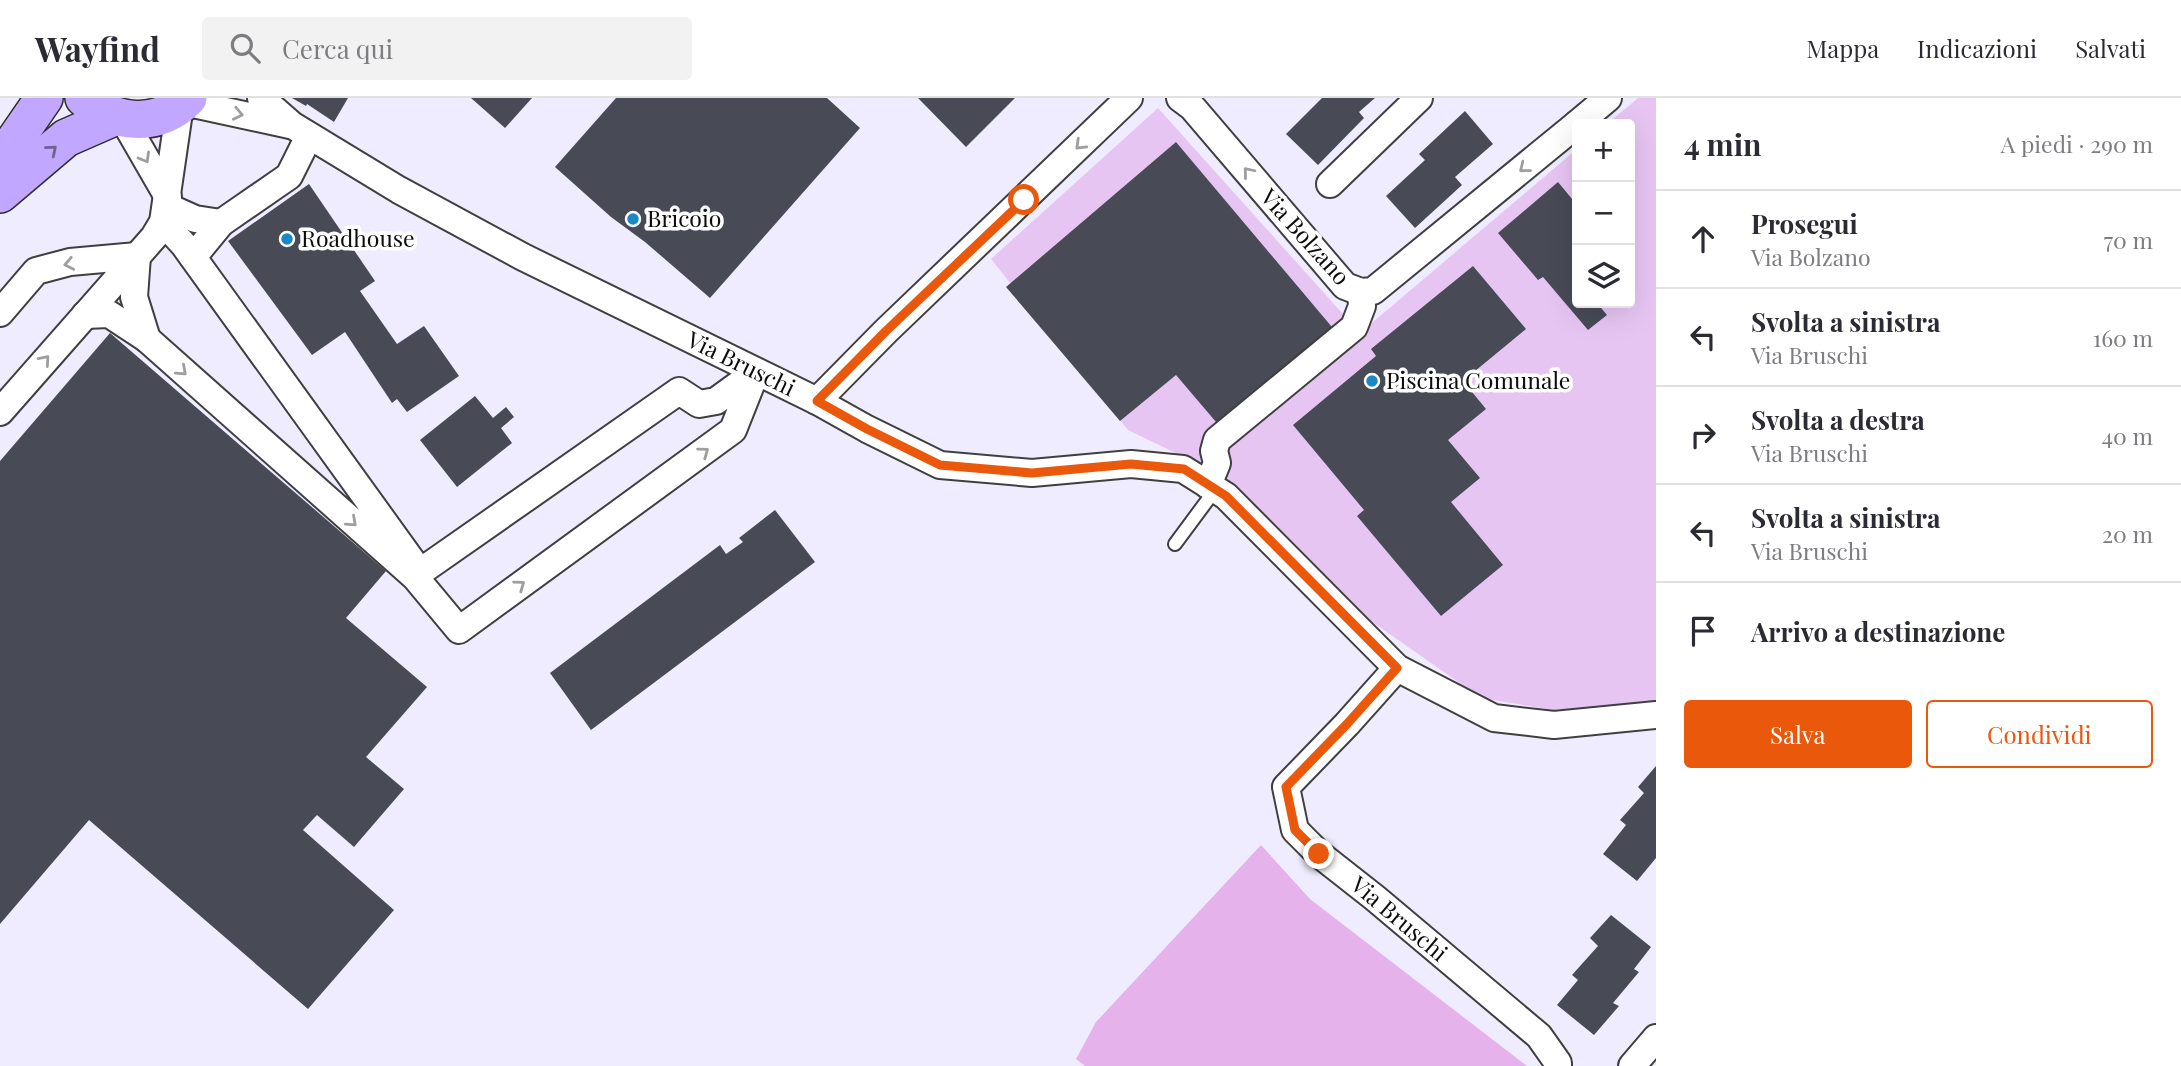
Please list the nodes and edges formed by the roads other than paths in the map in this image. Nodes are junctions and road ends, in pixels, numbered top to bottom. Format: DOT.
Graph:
graph roads {
  1 [pos="44,98"];
  2 [pos="84,98"];
  3 [pos="261,98"];
  4 [pos="1129,98"];
  5 [pos="1180,98"];
  6 [pos="1419,98"];
  7 [pos="1608,98"];
  8 [pos="184,102"];
  9 [pos="119,118"];
  10 [pos="1583,119"];
  11 [pos="1572,128"];
  12 [pos="300,131"];
  13 [pos="0,162"];
  14 [pos="1330,184"];
  15 [pos="0,194"];
  16 [pos="165,208"];
  17 [pos="221,223"];
  18 [pos="137,256"];
  19 [pos="193,257"];
  20 [pos="1361,292"];
  21 [pos="0,313"];
  22 [pos="85,315"];
  23 [pos="147,339"];
  24 [pos="756,372"];
  25 [pos="817,401"];
  26 [pos="0,412"];
  27 [pos="1211,487"];
  28 [pos="1175,544"];
  29 [pos="418,575"];
  30 [pos="1397,668"];
  31 [pos="1656,715"];
  32 [pos="1656,1038"];
  33 [pos="1558,1066"];
  34 [pos="1632,1066"];
  1 -- 13 [label="main road"];
  2 -- 9 [label="main road"];
  3 -- 12 [label="street, Via Bruschi"];
  4 -- 25 [label="street, one-way"];
  20 -- 5 [label="street, Via Bolzano, one-way"];
  6 -- 14 [label="street"];
  7 -- 10 [label="street, Via Bolzano"];
  8 -- 9 [label="main road"];
  8 -- 12 [label="street, Via Bruschi, one-way"];
  8 -- 16 [label="street"];
  15 -- 9 [label="main road, one-way"];
  9 -- 16 [label="street, one-way"];
  11 -- 20 [label="street, Via Bolzano, one-way"];
  12 -- 17 [label="street"];
  12 -- 24 [label="street, Via Bruschi"];
  16 -- 17 [label="street"];
  16 -- 18 [label="street"];
  16 -- 19 [label="street"];
  17 -- 19 [label="street"];
  18 -- 21 [label="street, one-way"];
  18 -- 22 [label="street"];
  18 -- 23 [label="street"];
  19 -- 29 [label="street"];
  20 -- 27 [label="street"];
  22 -- 23 [label="street"];
  26 -- 22 [label="street, one-way"];
  23 -- 29 [label="street, one-way"];
  24 -- 25 [label="street, Via Bruschi"];
  24 -- 29 [label="street"];
  29 -- 24 [label="street, one-way"];
  25 -- 27 [label="street, Via Bruschi"];
  27 -- 28 [label="lane"];
  27 -- 30 [label="street, Via Bruschi"];
  30 -- 31 [label="street, Via Bruschi"];
  30 -- 33 [label="street, Via Bruschi"];
  32 -- 34 [label="street"];
}
